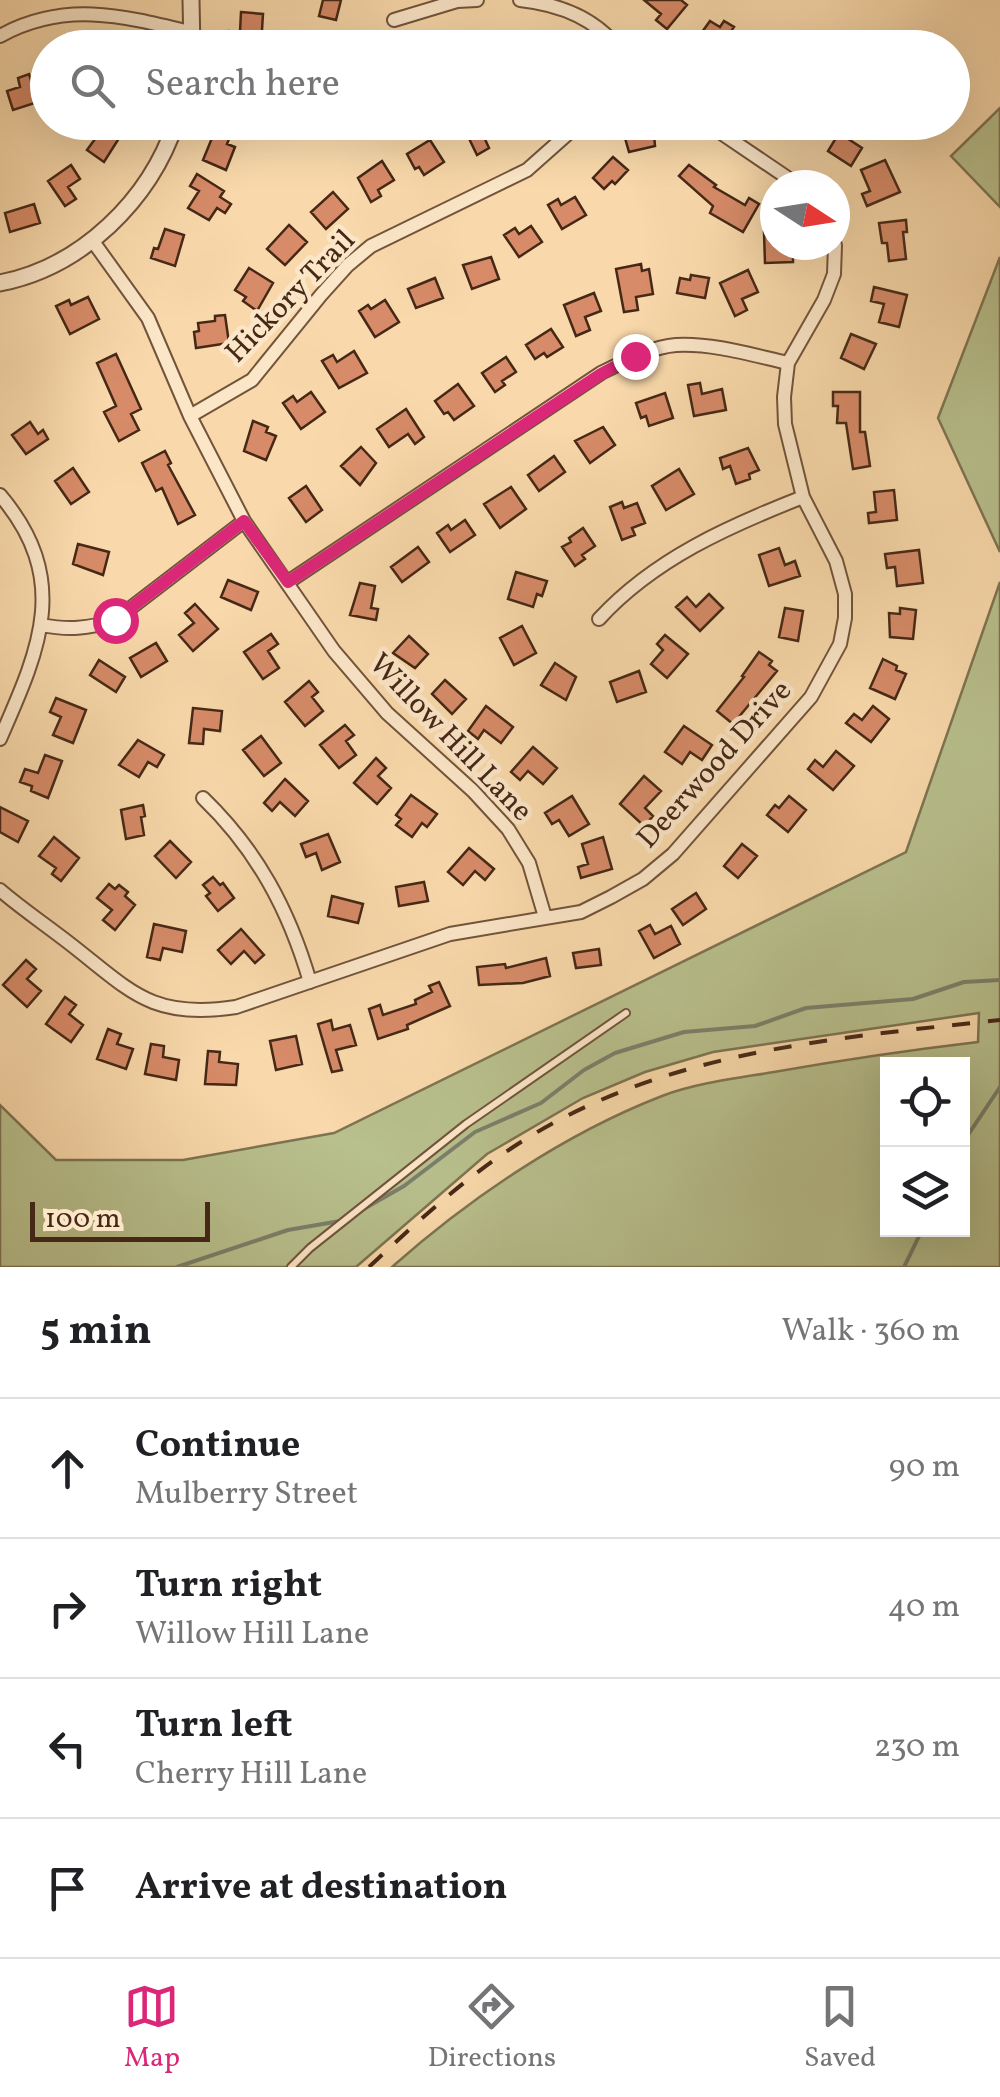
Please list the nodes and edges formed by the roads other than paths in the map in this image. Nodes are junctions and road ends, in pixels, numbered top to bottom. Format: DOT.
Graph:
graph roads {
  1 [pos="192,0"];
  2 [pos="477,0"];
  3 [pos="520,0"];
  4 [pos="394,20"];
  5 [pos="164,30"];
  6 [pos="192,30"];
  7 [pos="599,30"];
  8 [pos="0,36"];
  9 [pos="168,140"];
  10 [pos="561,140"];
  11 [pos="732,140"];
  12 [pos="776,170"];
  13 [pos="92,240"];
  14 [pos="834,260"];
  15 [pos="0,283"];
  16 [pos="788,363"];
  17 [pos="190,416"];
  18 [pos="0,495"];
  19 [pos="803,497"];
  20 [pos="244,521"];
  21 [pos="288,582"];
  22 [pos="599,619"];
  23 [pos="41,625"];
  24 [pos="0,739"];
  25 [pos="202,798"];
  26 [pos="0,890"];
  27 [pos="545,917"];
  28 [pos="310,982"];
  29 [pos="626,1012"];
  30 [pos="291,1267"];
  1 -- 6 [label="street"];
  2 -- 4 [label="street"];
  3 -- 7 [label="street"];
  5 -- 8 [label="street"];
  9 -- 13 [label="street"];
  10 -- 17 [label="street, Hickory Trail"];
  11 -- 12 [label="street"];
  13 -- 15 [label="street"];
  13 -- 17 [label="street, Willow Hill Lane"];
  14 -- 16 [label="street, Deerwood Drive"];
  16 -- 19 [label="street, Deerwood Drive"];
  16 -- 21 [label="street"];
  17 -- 20 [label="street, Willow Hill Lane"];
  18 -- 23 [label="street"];
  19 -- 22 [label="street"];
  19 -- 27 [label="street, Deerwood Drive"];
  20 -- 21 [label="street, Willow Hill Lane"];
  20 -- 23 [label="street"];
  21 -- 27 [label="street, Willow Hill Lane"];
  23 -- 24 [label="street"];
  25 -- 28 [label="street"];
  26 -- 28 [label="street, Deerwood Drive"];
  27 -- 28 [label="street, Deerwood Drive"];
  29 -- 30 [label="lane"];
}
